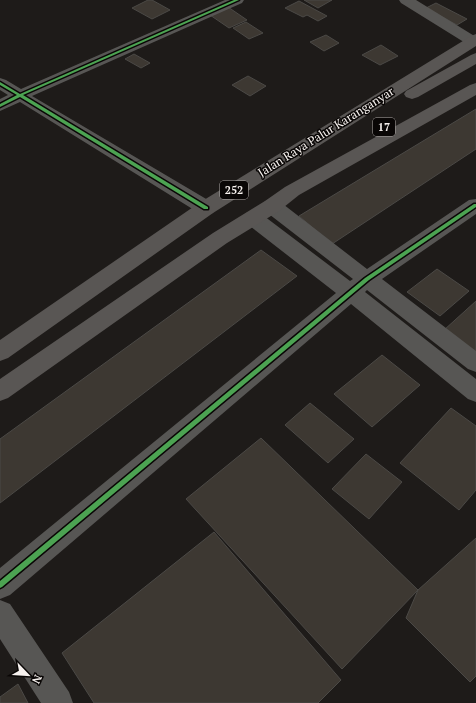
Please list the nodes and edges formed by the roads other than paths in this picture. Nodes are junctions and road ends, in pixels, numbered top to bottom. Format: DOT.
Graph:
graph roads {
  1 [pos="237,0"];
  2 [pos="406,0"];
  3 [pos="475,46"];
  4 [pos="468,78"];
  5 [pos="0,84"];
  6 [pos="20,95"];
  7 [pos="0,106"];
  8 [pos="284,158"];
  9 [pos="476,205"];
  10 [pos="272,206"];
  11 [pos="206,208"];
  12 [pos="253,218"];
  13 [pos="359,286"];
  14 [pos="0,352"];
  15 [pos="476,363"];
  16 [pos="473,385"];
  17 [pos="0,392"];
  18 [pos="0,585"];
  19 [pos="0,614"];
  20 [pos="58,703"];
  1 -- 6 [label="street"];
  2 -- 3 [label="street"];
  3 -- 4 [label="main road"];
  3 -- 8 [label="main road, Jalan Raya Palur Karanganyar / 252"];
  4 -- 8 [label="main road, 17"];
  4 -- 10 [label="main road"];
  5 -- 6 [label="street"];
  6 -- 7 [label="street"];
  6 -- 11 [label="street"];
  8 -- 11 [label="main road, Jalan Raya Palur Karanganyar / 252"];
  9 -- 13 [label="street"];
  10 -- 12 [label="main road"];
  10 -- 13 [label="street"];
  11 -- 14 [label="main road, Jalan Raya Palur Karanganyar / 252"];
  12 -- 13 [label="street"];
  12 -- 17 [label="main road"];
  13 -- 15 [label="street"];
  13 -- 16 [label="street"];
  13 -- 18 [label="street"];
  19 -- 20 [label="street"];
}
